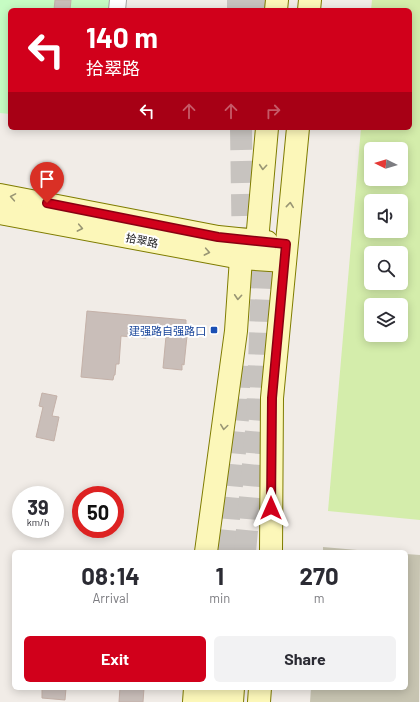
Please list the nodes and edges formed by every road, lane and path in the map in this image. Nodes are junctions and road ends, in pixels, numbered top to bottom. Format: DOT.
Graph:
graph roads {
  1 [pos="266,130"];
  2 [pos="298,130"];
  3 [pos="0,195"];
  4 [pos="0,213"];
  5 [pos="257,241"];
  6 [pos="285,252"];
  7 [pos="241,258"];
  8 [pos="206,550"];
  9 [pos="271,550"];
  10 [pos="195,690"];
  11 [pos="215,690"];
  12 [pos="233,690"];
  13 [pos="260,690"];
  14 [pos="194,702"];
  15 [pos="214,702"];
  16 [pos="232,702"];
  17 [pos="258,702"];
  1 -- 5 [label="main road, one-way"];
  6 -- 2 [label="main road, one-way"];
  5 -- 3 [label="main road, 拾翠路, one-way"];
  4 -- 7 [label="main road, 拾翠路, one-way"];
  5 -- 6 [label="main road, 拾翠路"];
  5 -- 7 [label="main road"];
  6 -- 7 [label="main road, 拾翠路"];
  6 -- 9 [label="main road"];
  7 -- 8 [label="main road, one-way"];
  10 -- 14 [label="main road"];
  11 -- 15 [label="main road"];
  12 -- 16 [label="main road"];
  13 -- 17 [label="main road"];
}
